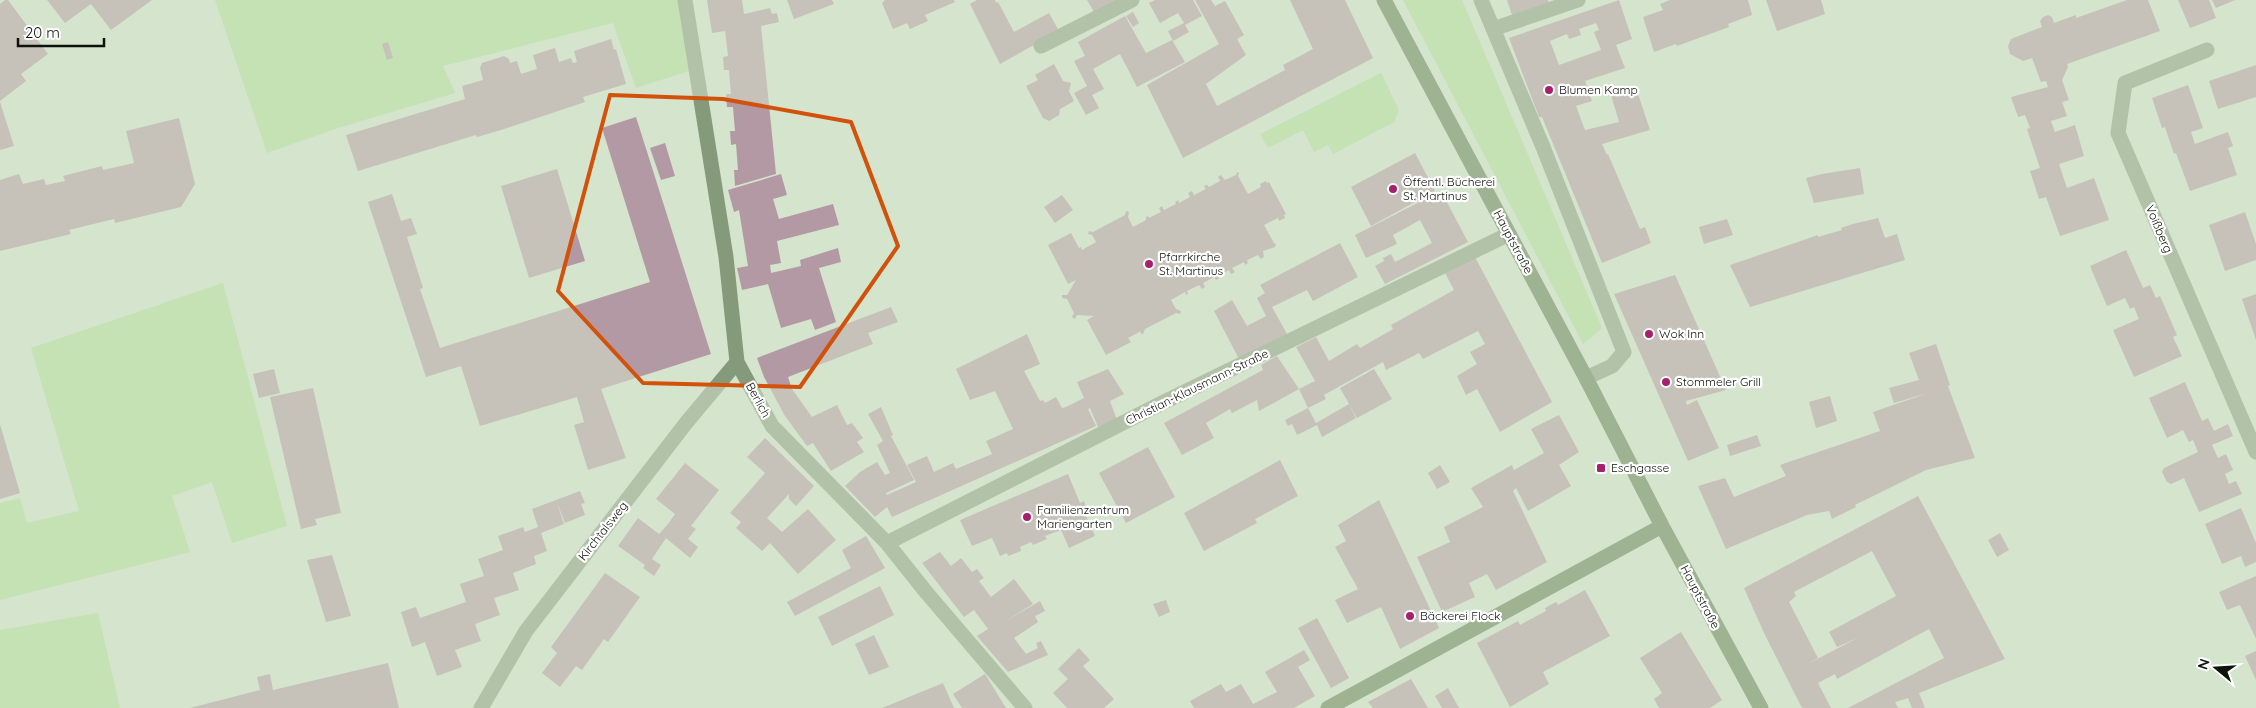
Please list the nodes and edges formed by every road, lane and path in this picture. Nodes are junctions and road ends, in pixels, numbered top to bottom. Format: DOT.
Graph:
graph roads {
  1 [pos="685,0"];
  2 [pos="1132,0"];
  3 [pos="1384,0"];
  4 [pos="1481,0"];
  5 [pos="1578,0"];
  6 [pos="1492,29"];
  7 [pos="1041,46"];
  8 [pos="2207,50"];
  9 [pos="1509,234"];
  10 [pos="737,362"];
  11 [pos="1586,378"];
  12 [pos="2256,452"];
  13 [pos="1662,526"];
  14 [pos="887,543"];
  15 [pos="480,708"];
  16 [pos="1025,708"];
  17 [pos="1328,708"];
  18 [pos="1761,708"];
  1 -- 10 [label="street, Berlich"];
  2 -- 7 [label="street"];
  3 -- 9 [label="street, Hauptstraße"];
  4 -- 6 [label="street"];
  5 -- 6 [label="street"];
  6 -- 11 [label="street"];
  8 -- 12 [label="street, Voißberg"];
  9 -- 11 [label="street, Hauptstraße"];
  9 -- 14 [label="street, Christian-Klausmann-Straße"];
  10 -- 14 [label="street, Berlich"];
  10 -- 15 [label="street, Kirchtalsweg"];
  11 -- 13 [label="street, Hauptstraße"];
  13 -- 17 [label="street"];
  13 -- 18 [label="street, Hauptstraße"];
  14 -- 16 [label="street, Berlich"];
}
